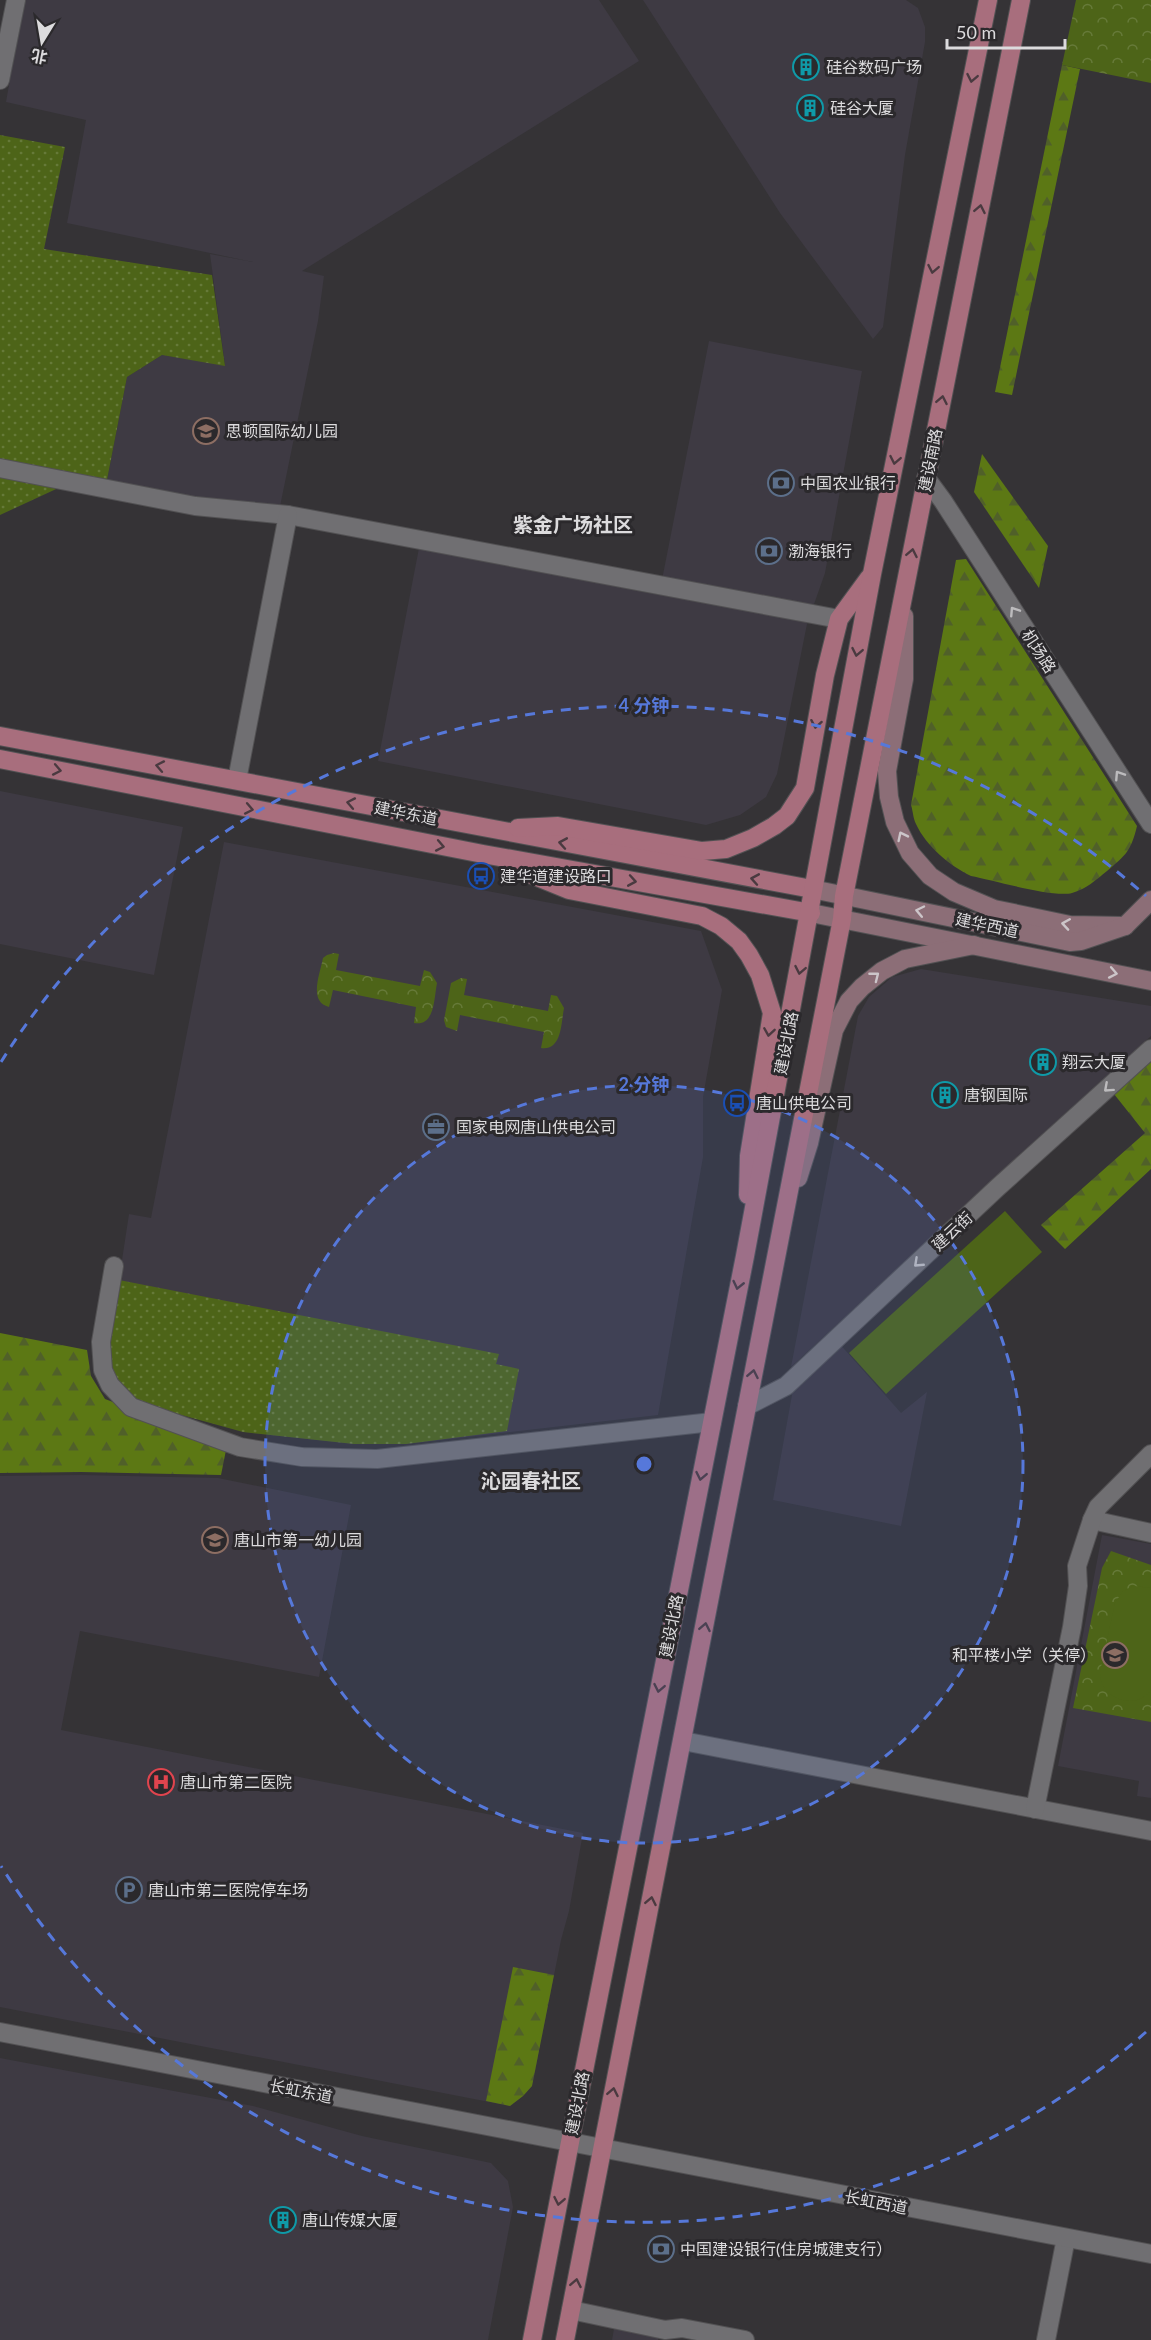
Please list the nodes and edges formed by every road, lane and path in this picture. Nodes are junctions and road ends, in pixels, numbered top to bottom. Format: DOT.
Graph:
graph roads {
  1 [pos="16,0"];
  2 [pos="988,0"];
  3 [pos="1021,0"];
  4 [pos="0,80"];
  5 [pos="0,468"];
  6 [pos="926,478"];
  7 [pos="288,515"];
  8 [pos="872,574"];
  9 [pos="905,588"];
  10 [pos="839,619"];
  11 [pos="0,736"];
  12 [pos="0,759"];
  13 [pos="237,780"];
  14 [pos="1151,824"];
  15 [pos="487,829"];
  16 [pos="483,854"];
  17 [pos="812,889"];
  18 [pos="844,896"];
  19 [pos="1151,900"];
  20 [pos="811,912"];
  21 [pos="842,920"];
  22 [pos="1125,926"];
  23 [pos="974,945"];
  24 [pos="1151,981"];
  25 [pos="1151,1049"];
  26 [pos="778,1243"];
  27 [pos="745,1256"];
  28 [pos="114,1266"];
  29 [pos="747,1406"];
  30 [pos="712,1422"];
  31 [pos="1151,1454"];
  32 [pos="1092,1520"];
  33 [pos="1151,1533"];
  34 [pos="683,1741"];
  35 [pos="1035,1809"];
  36 [pos="1151,1831"];
  37 [pos="0,2032"];
  38 [pos="569,2143"];
  39 [pos="601,2149"];
  40 [pos="1066,2238"];
  41 [pos="1151,2254"];
  42 [pos="571,2310"];
  43 [pos="666,2335"];
  44 [pos="532,2340"];
  45 [pos="565,2340"];
  46 [pos="745,2340"];
  47 [pos="1046,2340"];
  1 -- 4 [label="street"];
  2 -- 8 [label="main road, 建设南路, one-way"];
  6 -- 3 [label="main road, 建设南路, one-way"];
  5 -- 7 [label="street"];
  9 -- 6 [label="main road, 建设南路, one-way"];
  14 -- 6 [label="street, 机场路, one-way"];
  7 -- 10 [label="street"];
  7 -- 13 [label="street"];
  8 -- 10 [label="main road"];
  8 -- 17 [label="main road, 建设南路, one-way"];
  9 -- 18 [label="main road, 建设南路"];
  22 -- 9 [label="main road, one-way"];
  10 -- 15 [label="main road, one-way"];
  13 -- 11 [label="main road, 建华东道, one-way"];
  12 -- 16 [label="main road, 建华东道, one-way"];
  15 -- 13 [label="main road, 建华东道, one-way"];
  17 -- 15 [label="main road, 建华东道, one-way"];
  16 -- 20 [label="main road, 建华东道, one-way"];
  16 -- 27 [label="main road, one-way"];
  17 -- 18 [label="main road, 建华西道"];
  17 -- 20 [label="main road, 建设南路"];
  18 -- 21 [label="main road, 建设南路"];
  22 -- 18 [label="main road, 建华西道, one-way"];
  19 -- 22 [label="main road, 建华西道"];
  20 -- 21 [label="main road, 建华西道"];
  20 -- 27 [label="main road, 建设北路, one-way"];
  21 -- 23 [label="main road, 建华西道"];
  21 -- 26 [label="main road, 建设北路"];
  23 -- 24 [label="main road, 建华西道, one-way"];
  26 -- 23 [label="main road, one-way"];
  25 -- 29 [label="street, 建云街, one-way"];
  29 -- 26 [label="main road, 建设北路, one-way"];
  27 -- 30 [label="main road, 建设北路, one-way"];
  28 -- 30 [label="street"];
  34 -- 29 [label="main road, 建设北路, one-way"];
  30 -- 38 [label="main road, 建设北路, one-way"];
  31 -- 32 [label="street"];
  32 -- 33 [label="street"];
  32 -- 35 [label="street"];
  34 -- 35 [label="street"];
  39 -- 34 [label="main road, 建设北路, one-way"];
  35 -- 36 [label="street"];
  37 -- 38 [label="street, 长虹东道"];
  38 -- 39 [label="street, 长虹东道"];
  38 -- 44 [label="main road, 建设北路, one-way"];
  39 -- 40 [label="street, 长虹西道"];
  42 -- 39 [label="main road, 建设北路, one-way"];
  40 -- 41 [label="street, 长虹西道"];
  40 -- 47 [label="street"];
  42 -- 43 [label="street"];
  42 -- 45 [label="main road, 建设北路"];
  43 -- 46 [label="street"];
}
